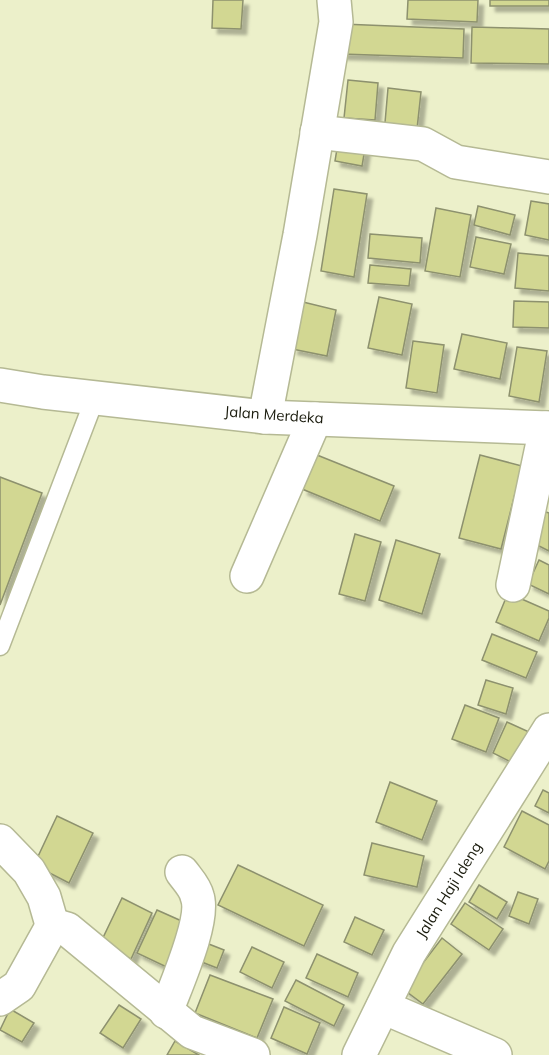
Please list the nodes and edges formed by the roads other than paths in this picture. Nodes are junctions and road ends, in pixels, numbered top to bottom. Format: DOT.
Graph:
graph roads {
  1 [pos="334,0"];
  2 [pos="317,132"];
  3 [pos="549,177"];
  4 [pos="0,385"];
  5 [pos="95,398"];
  6 [pos="265,417"];
  7 [pos="315,419"];
  8 [pos="547,428"];
  9 [pos="247,576"];
  10 [pos="513,585"];
  11 [pos="0,646"];
  12 [pos="549,730"];
  13 [pos="0,841"];
  14 [pos="182,872"];
  15 [pos="53,928"];
  16 [pos="6,987"];
  17 [pos="383,1007"];
  18 [pos="166,1012"];
  19 [pos="253,1055"];
  20 [pos="359,1055"];
  21 [pos="495,1055"];
  1 -- 2 [label="street"];
  2 -- 3 [label="street"];
  2 -- 6 [label="street"];
  4 -- 5 [label="street, Jalan Merdeka"];
  5 -- 6 [label="street, Jalan Merdeka"];
  5 -- 11 [label="lane"];
  6 -- 7 [label="street, Jalan Merdeka"];
  7 -- 8 [label="street, Jalan Merdeka"];
  7 -- 9 [label="street"];
  8 -- 10 [label="street"];
  12 -- 17 [label="street, Jalan Haji Ideng"];
  13 -- 15 [label="street"];
  14 -- 18 [label="street"];
  15 -- 16 [label="street"];
  15 -- 18 [label="street"];
  17 -- 20 [label="street, Jalan Haji Ideng"];
  17 -- 21 [label="street"];
  18 -- 19 [label="street"];
}
